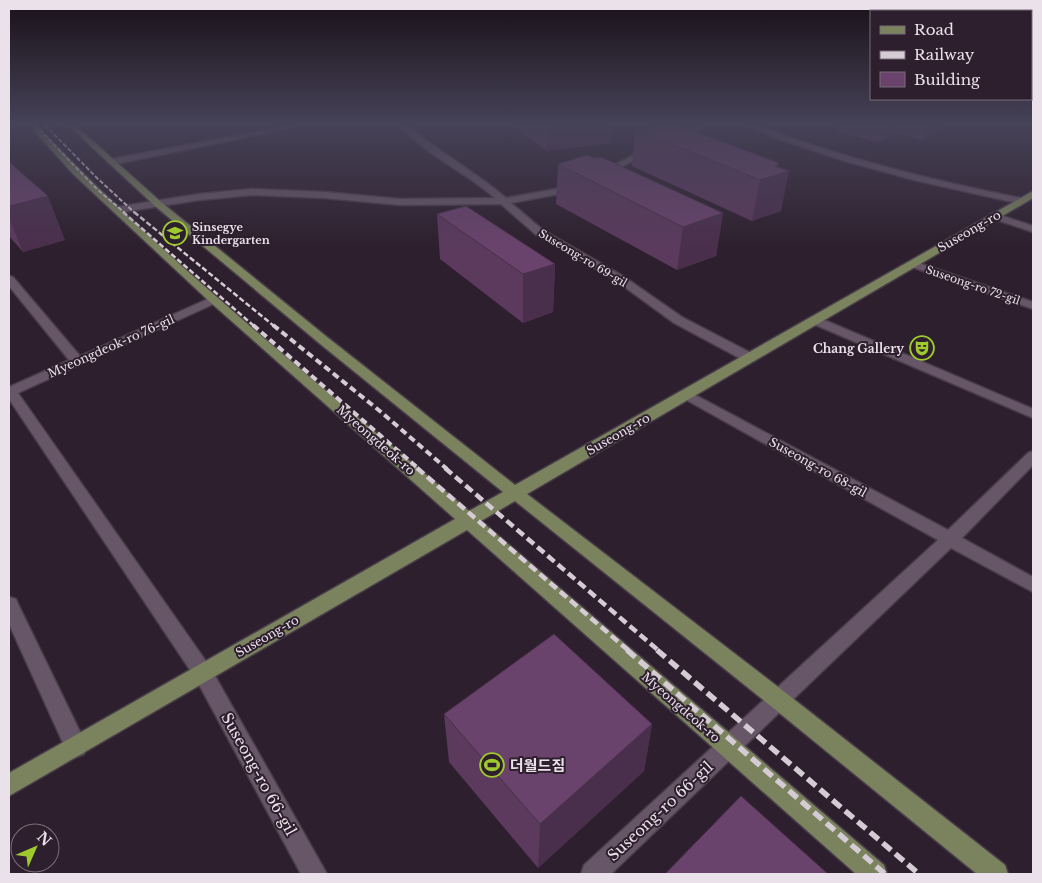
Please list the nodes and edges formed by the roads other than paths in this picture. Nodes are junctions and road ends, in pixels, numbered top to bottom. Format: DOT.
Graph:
graph roads {
  1 [pos="71,166"];
  2 [pos="116,166"];
  3 [pos="458,166"];
  4 [pos="615,166"];
  5 [pos="867,166"];
  6 [pos="1027,198"];
  7 [pos="505,201"];
  8 [pos="158,204"];
  9 [pos="117,210"];
  10 [pos="994,216"];
  11 [pos="1033,228"];
  12 [pos="913,264"];
  13 [pos="9,279"];
  14 [pos="214,300"];
  15 [pos="1033,306"];
  16 [pos="815,320"];
  17 [pos="750,358"];
  18 [pos="78,362"];
  19 [pos="9,392"];
  20 [pos="686,394"];
  21 [pos="1033,414"];
  22 [pos="1033,456"];
  23 [pos="515,493"];
  24 [pos="468,520"];
  25 [pos="950,539"];
  26 [pos="1033,585"];
  27 [pos="9,604"];
  28 [pos="203,673"];
  29 [pos="779,700"];
  30 [pos="76,746"];
  31 [pos="728,748"];
  32 [pos="9,785"];
  33 [pos="316,874"];
  34 [pos="593,874"];
  35 [pos="875,874"];
  36 [pos="996,874"];
  1 -- 9 [label="main road, Myeongdeok-ro"];
  2 -- 8 [label="main road"];
  3 -- 7 [label="street, Suseong-ro 69-gil"];
  4 -- 7 [label="street"];
  5 -- 6 [label="street"];
  6 -- 10 [label="main road, Suseong-ro"];
  7 -- 8 [label="street"];
  7 -- 17 [label="street, Suseong-ro 69-gil"];
  8 -- 9 [label="street"];
  8 -- 23 [label="main road"];
  9 -- 14 [label="main road, Myeongdeok-ro"];
  10 -- 11 [label="street"];
  10 -- 12 [label="main road, Suseong-ro"];
  12 -- 15 [label="street, Suseong-ro 72-gil"];
  12 -- 16 [label="main road, Suseong-ro"];
  13 -- 18 [label="street"];
  14 -- 18 [label="street, Myeongdeok-ro 76-gil"];
  14 -- 24 [label="main road, Myeongdeok-ro"];
  16 -- 17 [label="main road, Suseong-ro"];
  16 -- 21 [label="street"];
  17 -- 20 [label="main road, Suseong-ro"];
  18 -- 19 [label="street, Myeongdeok-ro 76-gil"];
  19 -- 28 [label="street"];
  20 -- 23 [label="main road, Suseong-ro"];
  20 -- 25 [label="street, Suseong-ro 68-gil"];
  22 -- 25 [label="street"];
  23 -- 24 [label="main road, Suseong-ro"];
  23 -- 29 [label="main road"];
  24 -- 28 [label="main road, Suseong-ro"];
  24 -- 31 [label="main road, Myeongdeok-ro"];
  25 -- 26 [label="street, Suseong-ro 68-gil"];
  25 -- 29 [label="street, Myeongdeok-ro"];
  27 -- 30 [label="street"];
  28 -- 30 [label="main road, Suseong-ro"];
  28 -- 33 [label="street, Suseong-ro 66-gil"];
  29 -- 31 [label="street, Myeongdeok-ro"];
  29 -- 36 [label="main road"];
  30 -- 32 [label="main road, Suseong-ro"];
  31 -- 34 [label="street, Suseong-ro 66-gil"];
  31 -- 35 [label="main road, Myeongdeok-ro"];
}
